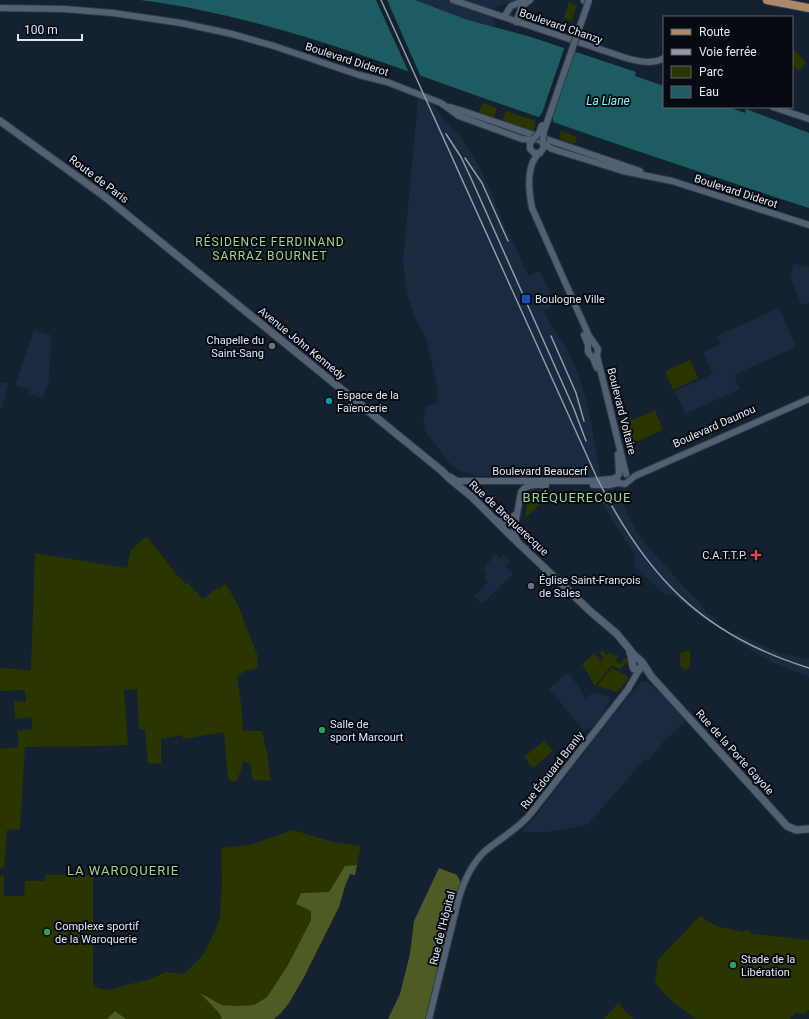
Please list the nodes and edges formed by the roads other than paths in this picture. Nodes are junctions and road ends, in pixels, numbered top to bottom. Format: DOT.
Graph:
graph roads {
  1 [pos="453,0"];
  2 [pos="526,0"];
  3 [pos="530,0"];
  4 [pos="585,0"];
  5 [pos="767,0"];
  6 [pos="784,0"];
  7 [pos="809,5"];
  8 [pos="0,8"];
  9 [pos="809,8"];
  10 [pos="504,17"];
  11 [pos="516,22"];
  12 [pos="663,58"];
  13 [pos="449,108"];
  14 [pos="776,108"];
  15 [pos="809,119"];
  16 [pos="0,121"];
  17 [pos="516,137"];
  18 [pos="533,140"];
  19 [pos="544,143"];
  20 [pos="530,148"];
  21 [pos="557,150"];
  22 [pos="541,152"];
  23 [pos="656,177"];
  24 [pos="809,224"];
  25 [pos="182,259"];
  26 [pos="592,347"];
  27 [pos="594,354"];
  28 [pos="809,394"];
  29 [pos="809,399"];
  30 [pos="409,444"];
  31 [pos="442,471"];
  32 [pos="627,477"];
  33 [pos="618,478"];
  34 [pos="508,482"];
  35 [pos="520,498"];
  36 [pos="517,513"];
  37 [pos="496,520"];
  38 [pos="521,544"];
  39 [pos="638,665"];
  40 [pos="809,829"];
  41 [pos="488,849"];
  42 [pos="429,1019"];
  1 -- 10 [label="street, Boulevard Chanzy"];
  2 -- 10 [label="street"];
  3 -- 11 [label="street"];
  4 -- 18 [label="street, bridge"];
  4 -- 19 [label="street, bridge"];
  5 -- 9 [label="main road"];
  6 -- 7 [label="main road"];
  8 -- 13 [label="street, Boulevard Diderot"];
  10 -- 11 [label="street, Boulevard Chanzy"];
  11 -- 12 [label="street, Boulevard Chanzy"];
  13 -- 17 [label="street, Boulevard Diderot"];
  13 -- 23 [label="street, Boulevard Diderot"];
  14 -- 15 [label="street"];
  16 -- 25 [label="main road, Route de Paris"];
  17 -- 18 [label="street, Boulevard Diderot"];
  17 -- 20 [label="street, Boulevard Diderot"];
  18 -- 19 [label="street, bridge"];
  18 -- 20 [label="street"];
  19 -- 21 [label="street, Boulevard Diderot"];
  19 -- 22 [label="street"];
  20 -- 22 [label="street"];
  20 -- 26 [label="street, Boulevard Voltaire"];
  21 -- 22 [label="street, Boulevard Diderot"];
  21 -- 23 [label="street, Boulevard Diderot"];
  22 -- 26 [label="street, Boulevard Voltaire"];
  23 -- 24 [label="street, Boulevard Diderot"];
  25 -- 30 [label="main road, Avenue John Kennedy"];
  26 -- 27 [label="street, Boulevard Voltaire"];
  27 -- 32 [label="street, Boulevard Voltaire"];
  27 -- 33 [label="street, Boulevard Voltaire"];
  28 -- 32 [label="street, Boulevard Daunou"];
  29 -- 32 [label="street, Boulevard Daunou"];
  30 -- 31 [label="main road, Rue de Brequerecque"];
  31 -- 34 [label="street, Boulevard Beaucerf"];
  31 -- 37 [label="main road, Rue de Brequerecque"];
  32 -- 33 [label="street"];
  32 -- 33 [label="street"];
  33 -- 34 [label="street, Boulevard Beaucerf"];
  33 -- 35 [label="street, Boulevard Beaucerf"];
  34 -- 35 [label="street"];
  35 -- 36 [label="street"];
  36 -- 37 [label="street"];
  36 -- 38 [label="street"];
  37 -- 38 [label="main road, Rue de Brequerecque"];
  38 -- 39 [label="main road, Rue de Brequerecque"];
  39 -- 40 [label="main road, Rue de la Porte Gayole"];
  39 -- 41 [label="street, Rue Édouard Branly"];
  41 -- 42 [label="street, Rue de l'Hôpital"];
}
